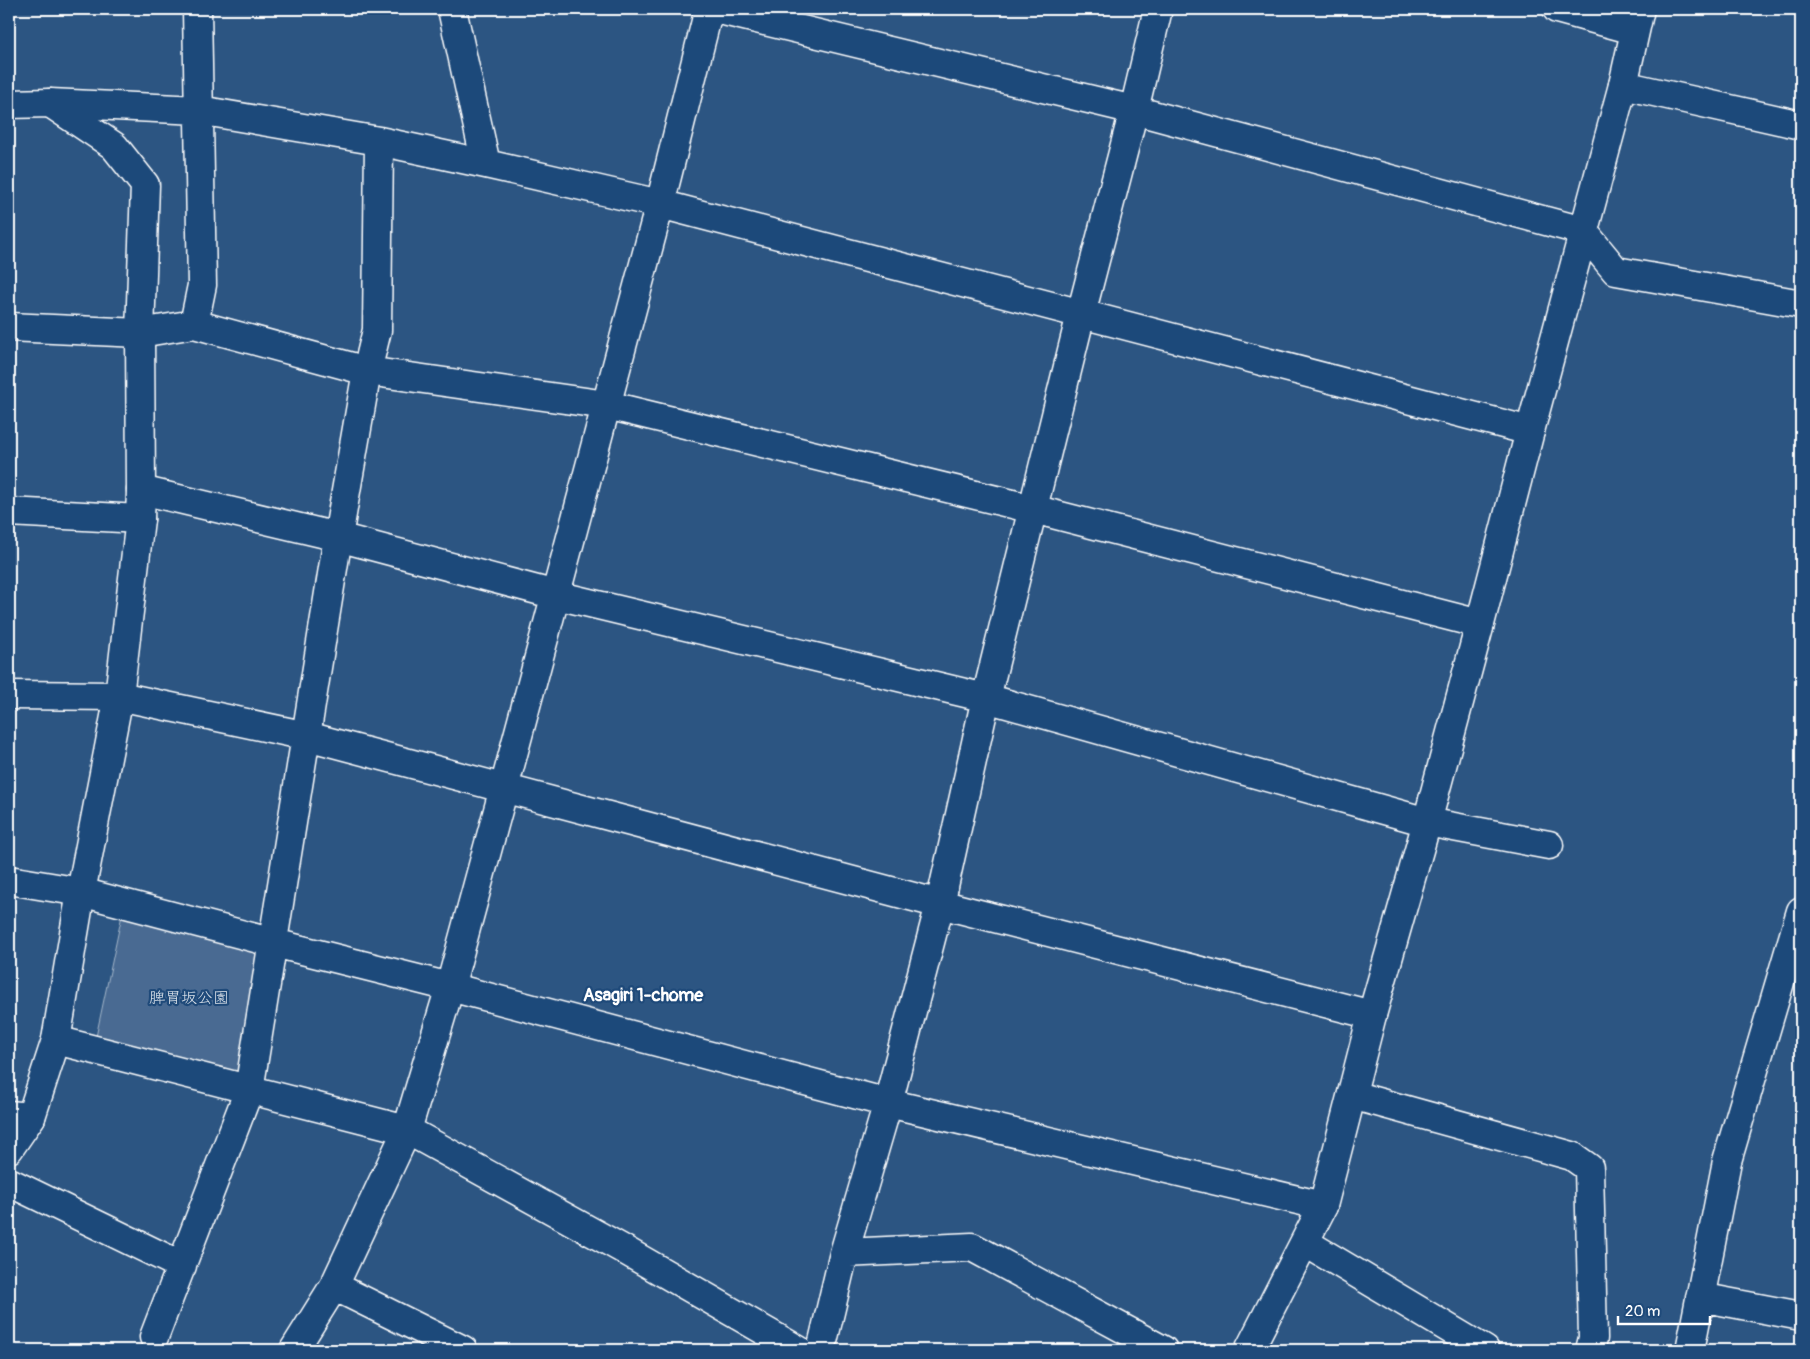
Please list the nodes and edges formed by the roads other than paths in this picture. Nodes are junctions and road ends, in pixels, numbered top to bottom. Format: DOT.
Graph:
graph roads {
  1 [pos="197,9"];
  2 [pos="452,9"];
  3 [pos="710,9"];
  4 [pos="716,9"];
  5 [pos="1158,9"];
  6 [pos="1557,9"];
  7 [pos="1637,19"];
  8 [pos="1623,85"];
  9 [pos="50,103"];
  10 [pos="9,104"];
  11 [pos="199,110"];
  12 [pos="1134,110"];
  13 [pos="1801,124"];
  14 [pos="379,141"];
  15 [pos="486,164"];
  16 [pos="660,204"];
  17 [pos="1583,231"];
  18 [pos="1801,304"];
  19 [pos="1081,314"];
  20 [pos="194,324"];
  21 [pos="9,327"];
  22 [pos="140,333"];
  23 [pos="367,372"];
  24 [pos="607,405"];
  25 [pos="1530,431"];
  26 [pos="141,490"];
  27 [pos="1033,509"];
  28 [pos="9,512"];
  29 [pos="140,519"];
  30 [pos="338,538"];
  31 [pos="556,595"];
  32 [pos="1480,624"];
  33 [pos="9,695"];
  34 [pos="119,696"];
  35 [pos="986,698"];
  36 [pos="307,736"];
  37 [pos="504,788"];
  38 [pos="1427,822"];
  39 [pos="1549,845"];
  40 [pos="9,880"];
  41 [pos="81,892"];
  42 [pos="940,904"];
  43 [pos="1801,911"];
  44 [pos="274,943"];
  45 [pos="450,987"];
  46 [pos="1372,1015"];
  47 [pos="56,1040"];
  48 [pos="249,1090"];
  49 [pos="1352,1095"];
  50 [pos="888,1103"];
  51 [pos="20,1116"];
  52 [pos="407,1130"];
  53 [pos="9,1148"];
  54 [pos="9,1182"];
  55 [pos="1324,1206"];
  56 [pos="1306,1243"];
  57 [pos="844,1253"];
  58 [pos="182,1266"];
  59 [pos="334,1286"];
  60 [pos="1700,1297"];
  61 [pos="1801,1316"];
  62 [pos="154,1337"];
  63 [pos="294,1350"];
  64 [pos="463,1350"];
  65 [pos="798,1350"];
  66 [pos="821,1350"];
  67 [pos="1163,1350"];
  68 [pos="1249,1350"];
  69 [pos="1485,1350"];
  70 [pos="1590,1350"];
  71 [pos="1690,1350"];
  1 -- 11 [label="street"];
  2 -- 15 [label="street"];
  3 -- 16 [label="street"];
  4 -- 12 [label="street"];
  5 -- 12 [label="street"];
  6 -- 7 [label="street"];
  7 -- 8 [label="street"];
  8 -- 13 [label="street"];
  8 -- 17 [label="street"];
  9 -- 10 [label="street"];
  9 -- 11 [label="street"];
  9 -- 22 [label="street"];
  11 -- 14 [label="street"];
  11 -- 20 [label="street"];
  12 -- 17 [label="street"];
  12 -- 19 [label="street"];
  14 -- 15 [label="street"];
  14 -- 23 [label="street"];
  15 -- 16 [label="street"];
  16 -- 19 [label="street"];
  16 -- 24 [label="street"];
  17 -- 18 [label="street"];
  17 -- 25 [label="street"];
  19 -- 25 [label="street"];
  19 -- 27 [label="street"];
  20 -- 22 [label="street"];
  20 -- 23 [label="street"];
  21 -- 22 [label="street"];
  22 -- 26 [label="street"];
  23 -- 24 [label="street"];
  23 -- 30 [label="street"];
  24 -- 27 [label="street"];
  24 -- 31 [label="street"];
  25 -- 32 [label="street"];
  26 -- 29 [label="street"];
  26 -- 30 [label="street"];
  27 -- 32 [label="street"];
  27 -- 35 [label="street"];
  28 -- 29 [label="street"];
  29 -- 34 [label="street"];
  30 -- 31 [label="street"];
  30 -- 36 [label="street"];
  31 -- 35 [label="street"];
  31 -- 37 [label="street"];
  32 -- 38 [label="street"];
  33 -- 34 [label="street"];
  34 -- 36 [label="street"];
  34 -- 41 [label="street"];
  35 -- 38 [label="street"];
  35 -- 42 [label="street"];
  36 -- 37 [label="street"];
  36 -- 44 [label="street"];
  37 -- 42 [label="street"];
  37 -- 45 [label="street"];
  38 -- 39 [label="street"];
  38 -- 46 [label="street"];
  40 -- 41 [label="street"];
  41 -- 44 [label="street"];
  41 -- 47 [label="street"];
  42 -- 46 [label="street"];
  42 -- 50 [label="street"];
  43 -- 60 [label="street"];
  44 -- 45 [label="street"];
  44 -- 48 [label="street"];
  45 -- 50 [label="street"];
  45 -- 52 [label="street"];
  46 -- 49 [label="street"];
  47 -- 48 [label="street"];
  47 -- 51 [label="street"];
  48 -- 52 [label="street"];
  48 -- 58 [label="street"];
  49 -- 55 [label="street"];
  49 -- 70 [label="street"];
  50 -- 55 [label="street"];
  50 -- 57 [label="street"];
  51 -- 53 [label="street"];
  52 -- 59 [label="street"];
  52 -- 65 [label="street"];
  54 -- 58 [label="street"];
  55 -- 56 [label="street"];
  56 -- 68 [label="street"];
  56 -- 69 [label="street"];
  57 -- 66 [label="street"];
  57 -- 67 [label="street"];
  58 -- 62 [label="street"];
  59 -- 63 [label="street"];
  59 -- 64 [label="street"];
  60 -- 61 [label="street"];
  60 -- 71 [label="street"];
}
